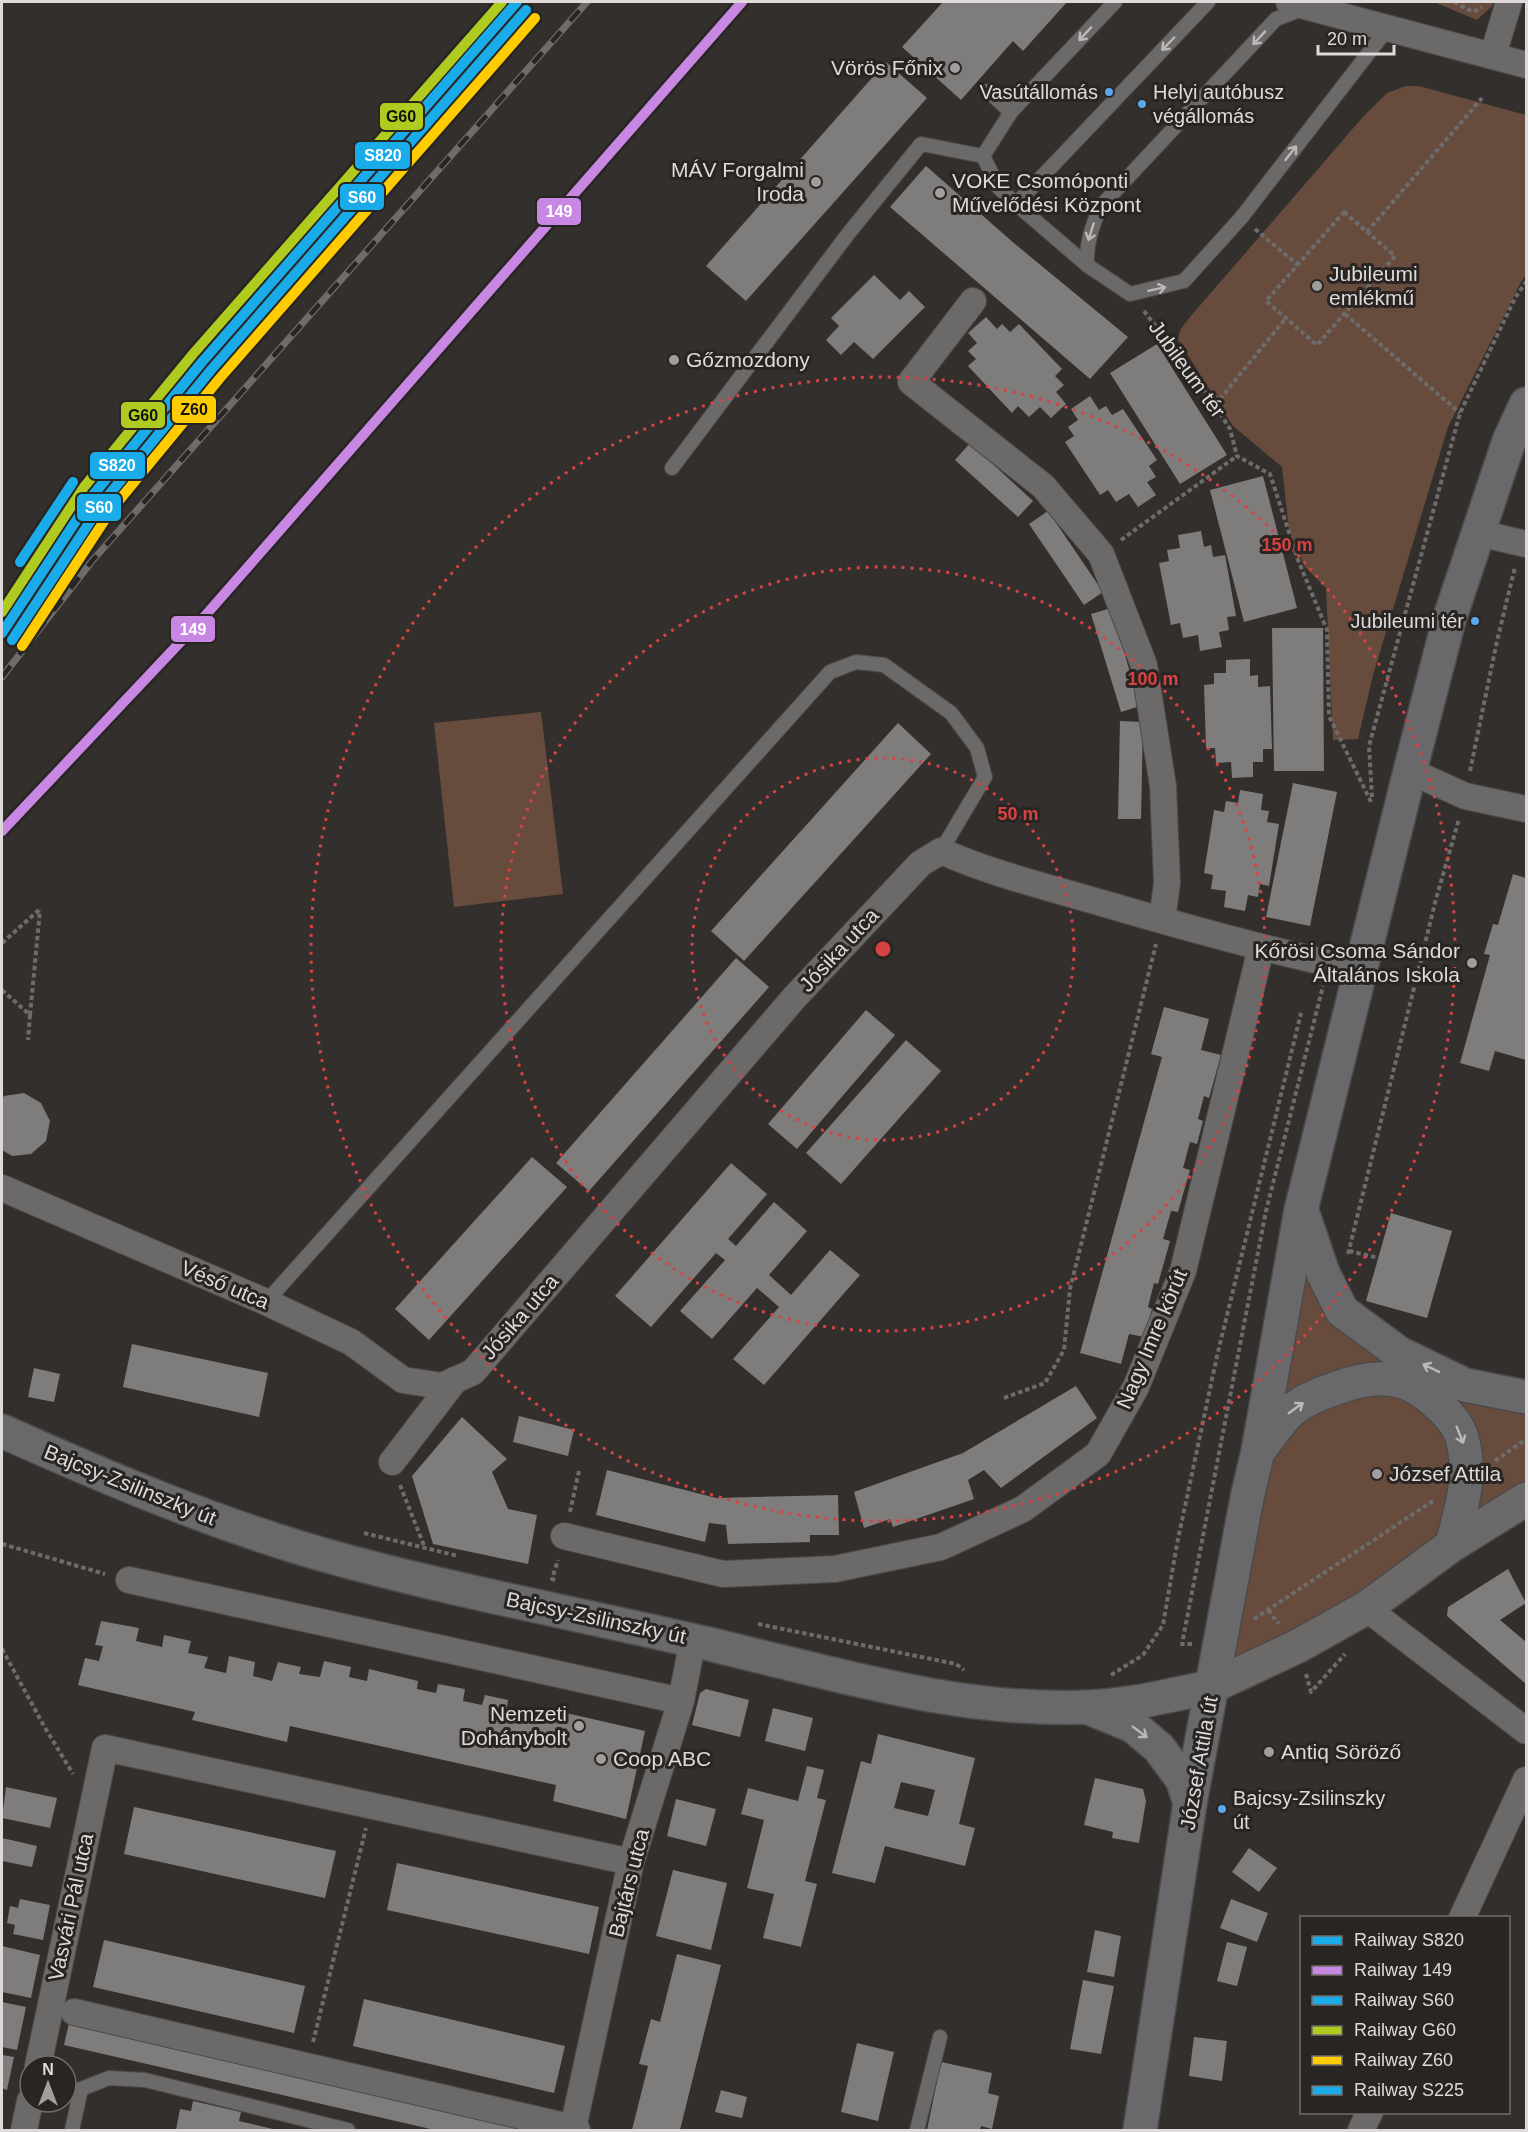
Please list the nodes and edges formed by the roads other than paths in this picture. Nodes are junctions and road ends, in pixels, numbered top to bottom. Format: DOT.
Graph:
graph roads {
  1 [pos="1115,2"];
  2 [pos="1208,2"];
  3 [pos="1498,3"];
  4 [pos="1298,4"];
  5 [pos="1388,28"];
  6 [pos="1493,55"];
  7 [pos="1527,65"];
  8 [pos="987,91"];
  9 [pos="1011,112"];
  10 [pos="983,156"];
  11 [pos="1016,204"];
  12 [pos="1087,265"];
  13 [pos="973,301"];
  14 [pos="1527,404"];
  15 [pos="672,468"];
  16 [pos="1479,532"];
  17 [pos="1524,544"];
  18 [pos="1410,771"];
  19 [pos="1527,809"];
  20 [pos="941,851"];
  21 [pos="1162,920"];
  22 [pos="1261,948"];
  23 [pos="1360,970"];
  24 [pos="2,1188"];
  25 [pos="1301,1210"];
  26 [pos="266,1302"];
  27 [pos="449,1383"];
  28 [pos="1527,1397"];
  29 [pos="2,1431"];
  30 [pos="1258,1452"];
  31 [pos="392,1462"];
  32 [pos="1527,1499"];
  33 [pos="564,1536"];
  34 [pos="1452,1545"];
  35 [pos="129,1580"];
  36 [pos="1366,1608"];
  37 [pos="693,1640"];
  38 [pos="1210,1687"];
  39 [pos="681,1701"];
  40 [pos="1087,1707"];
  41 [pos="1527,1731"];
  42 [pos="1527,1780"];
  43 [pos="1190,1803"];
  44 [pos="631,1862"];
  45 [pos="1462,1916"];
  46 [pos="74,2012"];
  47 [pos="940,2037"];
  48 [pos="40,2054"];
  49 [pos="27,2114"];
  50 [pos="1369,2114"];
  51 [pos="575,2129"];
  52 [pos="24,2130"];
  53 [pos="72,2130"];
  54 [pos="348,2130"];
  55 [pos="917,2130"];
  56 [pos="1140,2130"];
  57 [pos="1361,2130"];
  1 -- 9 [label="lane, one-way"];
  2 -- 11 [label="lane, one-way"];
  3 -- 6 [label="street"];
  4 -- 5 [label="street"];
  4 -- 12 [label="lane, one-way"];
  5 -- 6 [label="street"];
  12 -- 5 [label="lane, one-way"];
  6 -- 7 [label="street"];
  8 -- 9 [label="lane"];
  9 -- 10 [label="lane"];
  10 -- 11 [label="lane"];
  10 -- 15 [label="lane"];
  11 -- 12 [label="lane"];
  13 -- 21 [label="street"];
  14 -- 16 [label="main road"];
  16 -- 17 [label="street"];
  16 -- 18 [label="main road"];
  18 -- 19 [label="street"];
  18 -- 23 [label="main road"];
  20 -- 21 [label="street"];
  20 -- 26 [label="lane"];
  20 -- 27 [label="street, Jósika utca"];
  21 -- 22 [label="street"];
  22 -- 23 [label="street"];
  22 -- 33 [label="street, Nagy Imre körút"];
  23 -- 25 [label="main road"];
  24 -- 26 [label="street, Véső utca"];
  28 -- 25 [label="main road, one-way"];
  25 -- 30 [label="main road"];
  26 -- 27 [label="street, Véső utca"];
  27 -- 31 [label="street, Jósika utca"];
  29 -- 37 [label="main road, Bajcsy-Zsilinszky út"];
  30 -- 34 [label="main road, one-way"];
  30 -- 38 [label="main road"];
  32 -- 34 [label="street, József Attila út"];
  34 -- 36 [label="street, József Attila út"];
  35 -- 39 [label="street"];
  36 -- 38 [label="street, József Attila út"];
  36 -- 41 [label="street"];
  37 -- 39 [label="street, Bajtárs utca"];
  37 -- 40 [label="main road, Bajcsy-Zsilinszky út"];
  38 -- 40 [label="main road, Bajcsy-Zsilinszky út"];
  38 -- 43 [label="main road, József Attila út"];
  39 -- 44 [label="street, Bajtárs utca"];
  40 -- 43 [label="main road, one-way"];
  42 -- 45 [label="street"];
  43 -- 56 [label="main road, József Attila út"];
  44 -- 48 [label="street, Vasvári Pál utca"];
  44 -- 51 [label="street, Bajtárs utca"];
  46 -- 51 [label="street"];
  47 -- 55 [label="lane"];
  49 -- 52 [label="street"];
  50 -- 57 [label="street"];
  53 -- 54 [label="lane"];
}
